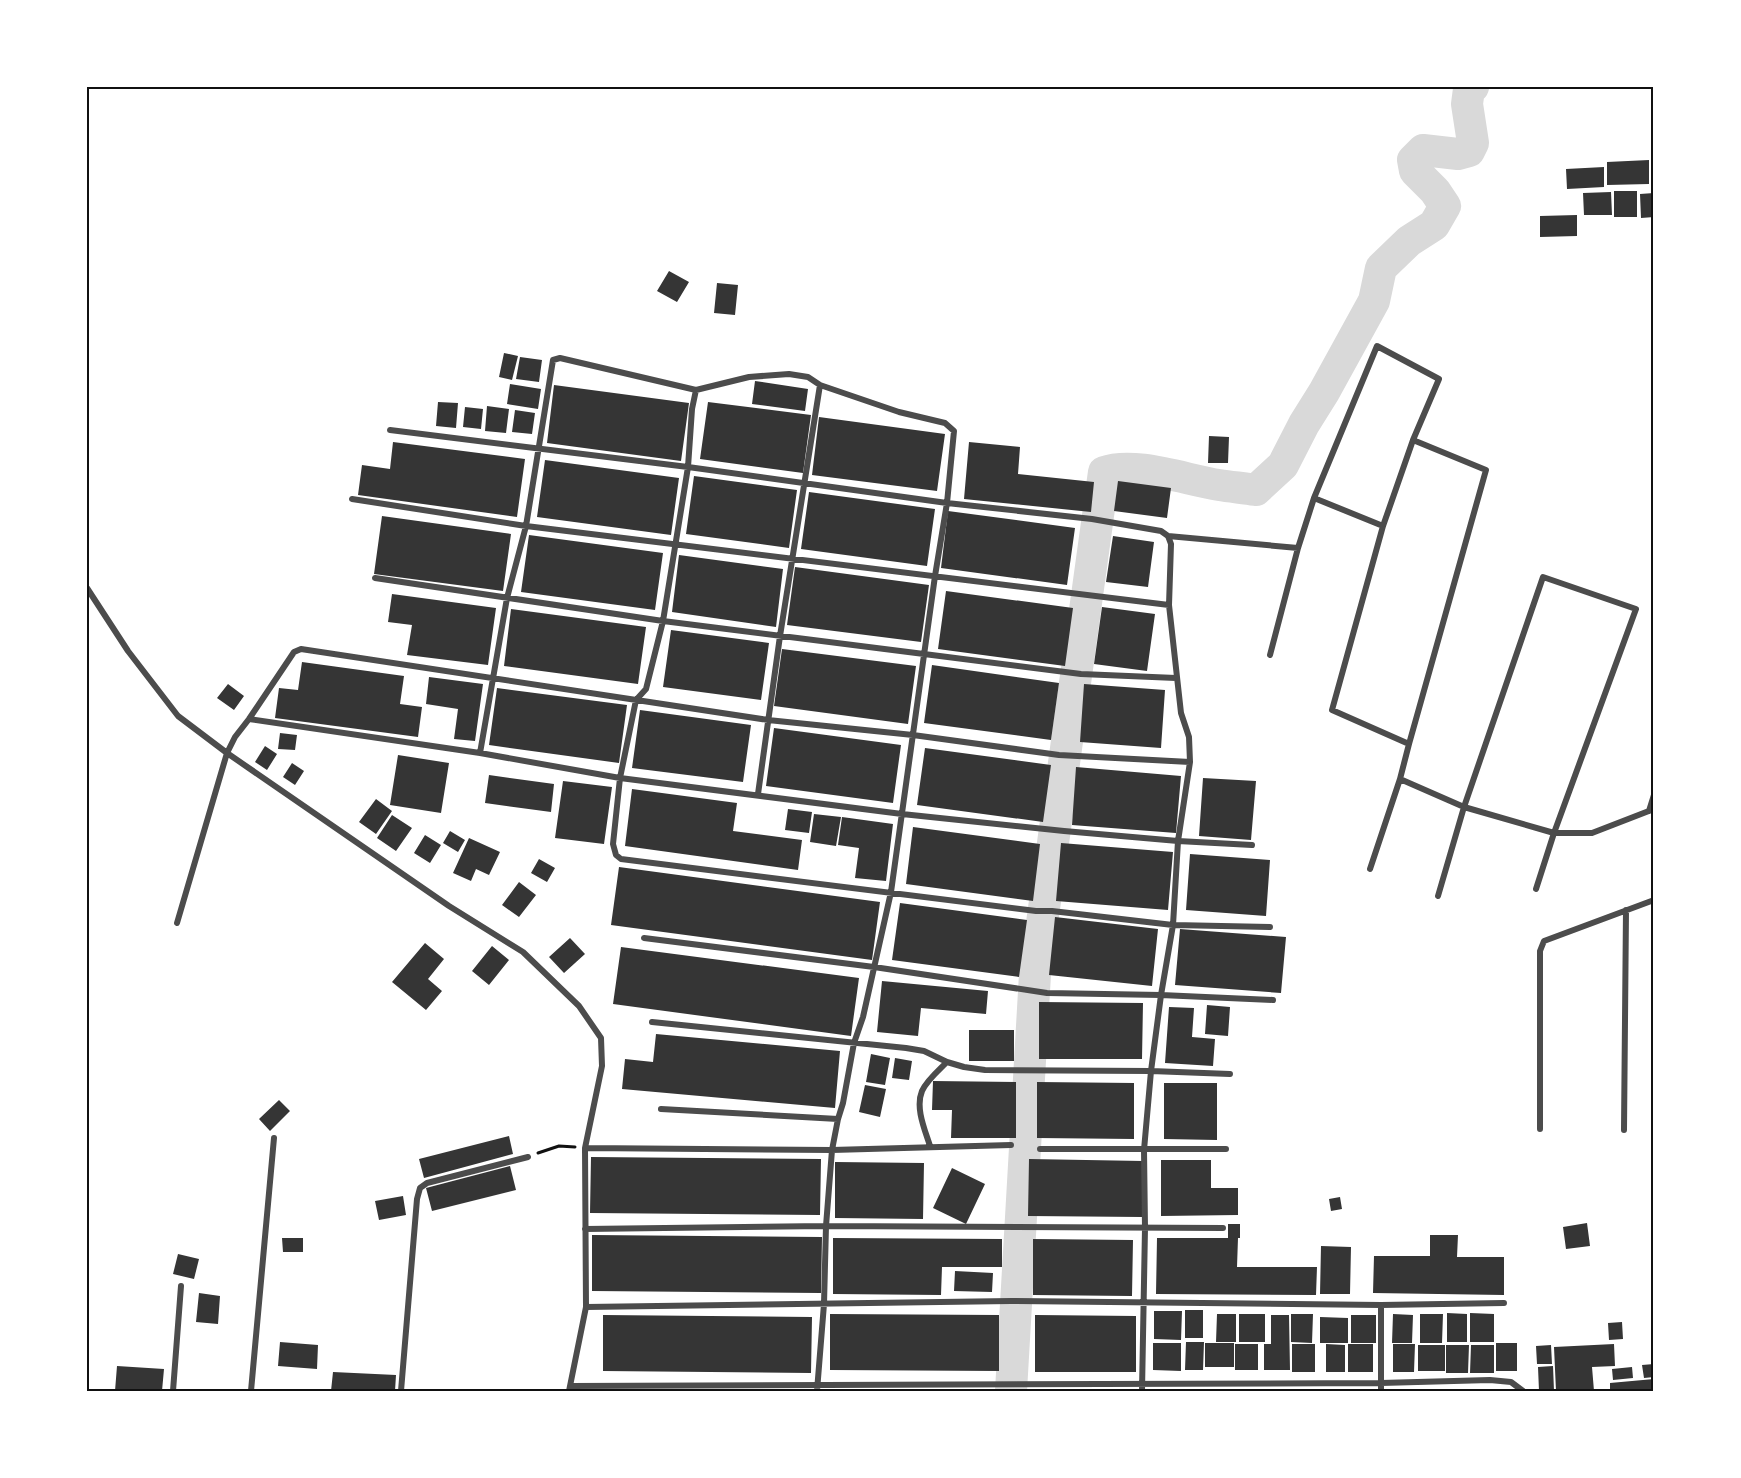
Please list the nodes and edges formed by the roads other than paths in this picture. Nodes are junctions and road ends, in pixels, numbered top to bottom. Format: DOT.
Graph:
graph roads {
  1 [pos="820,385"];
  2 [pos="696,390"];
  3 [pos="390,430"];
  4 [pos="1413,440"];
  5 [pos="539,450"];
  6 [pos="688,467"];
  7 [pos="804,483"];
  8 [pos="1314,498"];
  9 [pos="352,500"];
  10 [pos="947,503"];
  11 [pos="526,526"];
  12 [pos="1383,526"];
  13 [pos="1168,536"];
  14 [pos="676,545"];
  15 [pos="1298,548"];
  16 [pos="792,558"];
  17 [pos="935,576"];
  18 [pos="375,578"];
  19 [pos="87,588"];
  20 [pos="507,598"];
  21 [pos="1169,605"];
  22 [pos="663,621"];
  23 [pos="780,636"];
  24 [pos="924,654"];
  25 [pos="1270,655"];
  26 [pos="1176,678"];
  27 [pos="494,679"];
  28 [pos="636,700"];
  29 [pos="249,719"];
  30 [pos="768,720"];
  31 [pos="913,735"];
  32 [pos="1409,744"];
  33 [pos="227,753"];
  34 [pos="480,753"];
  35 [pos="1190,762"];
  36 [pos="620,778"];
  37 [pos="1400,779"];
  38 [pos="758,794"];
  39 [pos="1654,795"];
  40 [pos="1464,807"];
  41 [pos="1652,810"];
  42 [pos="902,814"];
  43 [pos="1554,833"];
  44 [pos="1178,841"];
  45 [pos="1252,845"];
  46 [pos="1370,869"];
  47 [pos="1536,889"];
  48 [pos="891,892"];
  49 [pos="1438,896"];
  50 [pos="1654,900"];
  51 [pos="1626,910"];
  52 [pos="177,922"];
  53 [pos="1173,925"];
  54 [pos="1270,927"];
  55 [pos="644,938"];
  56 [pos="874,967"];
  57 [pos="1161,995"];
  58 [pos="1273,1000"];
  59 [pos="651,1022"];
  60 [pos="854,1043"];
  61 [pos="947,1062"];
  62 [pos="1151,1071"];
  63 [pos="1230,1074"];
  64 [pos="661,1109"];
  65 [pos="838,1119"];
  66 [pos="1540,1129"];
  67 [pos="1624,1130"];
  68 [pos="274,1138"];
  69 [pos="1011,1145"];
  70 [pos="930,1146"];
  71 [pos="585,1148"];
  72 [pos="1040,1149"];
  73 [pos="1226,1149"];
  74 [pos="832,1150"];
  75 [pos="1144,1150"];
  76 [pos="528,1157"];
  77 [pos="826,1226"];
  78 [pos="1144,1228"];
  79 [pos="1223,1228"];
  80 [pos="585,1229"];
  81 [pos="181,1286"];
  82 [pos="1142,1303"];
  83 [pos="1504,1303"];
  84 [pos="825,1304"];
  85 [pos="1381,1305"];
  86 [pos="586,1307"];
  87 [pos="1142,1387"];
  88 [pos="1381,1387"];
  89 [pos="817,1388"];
  90 [pos="570,1389"];
  91 [pos="173,1391"];
  92 [pos="251,1391"];
  93 [pos="401,1391"];
  94 [pos="1523,1391"];
  1 -- 2 [label="street"];
  1 -- 7 [label="street"];
  1 -- 10 [label="street"];
  2 -- 5 [label="street"];
  2 -- 6 [label="street"];
  3 -- 5 [label="street"];
  4 -- 8 [label="street"];
  4 -- 12 [label="street"];
  4 -- 32 [label="street"];
  5 -- 6 [label="street"];
  5 -- 11 [label="street"];
  6 -- 7 [label="street"];
  6 -- 14 [label="street"];
  7 -- 10 [label="street"];
  7 -- 16 [label="street"];
  8 -- 12 [label="street"];
  8 -- 15 [label="street"];
  9 -- 11 [label="street"];
  10 -- 13 [label="street"];
  10 -- 17 [label="street"];
  11 -- 14 [label="street"];
  11 -- 20 [label="street"];
  12 -- 32 [label="street"];
  13 -- 15 [label="street"];
  13 -- 21 [label="street"];
  14 -- 16 [label="street"];
  14 -- 22 [label="street"];
  15 -- 25 [label="street"];
  16 -- 17 [label="street"];
  16 -- 23 [label="street"];
  17 -- 21 [label="street"];
  17 -- 24 [label="street"];
  18 -- 20 [label="street"];
  19 -- 33 [label="street"];
  20 -- 22 [label="street"];
  20 -- 27 [label="street"];
  21 -- 26 [label="street"];
  22 -- 23 [label="street"];
  22 -- 28 [label="street"];
  23 -- 24 [label="street"];
  23 -- 30 [label="street"];
  24 -- 26 [label="street"];
  24 -- 31 [label="street"];
  26 -- 35 [label="street"];
  27 -- 28 [label="street"];
  27 -- 29 [label="street"];
  27 -- 34 [label="street"];
  28 -- 30 [label="street"];
  28 -- 36 [label="street"];
  29 -- 33 [label="street"];
  29 -- 34 [label="street"];
  30 -- 31 [label="street"];
  30 -- 38 [label="street"];
  31 -- 35 [label="street"];
  31 -- 42 [label="street"];
  32 -- 37 [label="street"];
  33 -- 52 [label="street"];
  33 -- 71 [label="street"];
  34 -- 36 [label="street"];
  35 -- 44 [label="street"];
  36 -- 38 [label="street"];
  36 -- 48 [label="street"];
  37 -- 40 [label="street"];
  37 -- 46 [label="street"];
  38 -- 42 [label="street"];
  39 -- 41 [label="street"];
  40 -- 43 [label="street"];
  40 -- 43 [label="street"];
  40 -- 49 [label="street"];
  41 -- 43 [label="street"];
  42 -- 44 [label="street"];
  42 -- 48 [label="street"];
  43 -- 47 [label="street"];
  44 -- 45 [label="street"];
  44 -- 53 [label="street"];
  48 -- 53 [label="street"];
  48 -- 56 [label="street"];
  50 -- 51 [label="street"];
  51 -- 66 [label="street"];
  51 -- 67 [label="street"];
  53 -- 54 [label="street"];
  53 -- 57 [label="street"];
  55 -- 56 [label="street"];
  56 -- 57 [label="street"];
  56 -- 60 [label="street"];
  57 -- 58 [label="street"];
  57 -- 62 [label="street"];
  59 -- 60 [label="street"];
  60 -- 61 [label="street"];
  60 -- 65 [label="street"];
  61 -- 62 [label="street"];
  61 -- 70 [label="street"];
  62 -- 63 [label="street"];
  62 -- 75 [label="street"];
  64 -- 65 [label="street"];
  65 -- 74 [label="street"];
  68 -- 92 [label="street"];
  69 -- 70 [label="street"];
  70 -- 74 [label="street"];
  71 -- 74 [label="street"];
  71 -- 80 [label="street"];
  72 -- 75 [label="street"];
  73 -- 75 [label="street"];
  74 -- 77 [label="street"];
  75 -- 78 [label="street"];
  76 -- 93 [label="street"];
  77 -- 78 [label="street"];
  77 -- 80 [label="street"];
  77 -- 84 [label="street"];
  78 -- 79 [label="street"];
  78 -- 82 [label="street"];
  80 -- 86 [label="street"];
  81 -- 91 [label="street"];
  82 -- 84 [label="street"];
  82 -- 85 [label="street"];
  82 -- 87 [label="street"];
  83 -- 85 [label="street"];
  84 -- 86 [label="street"];
  84 -- 89 [label="street"];
  85 -- 88 [label="street"];
  86 -- 90 [label="street"];
  87 -- 88 [label="street"];
  87 -- 89 [label="street"];
  88 -- 94 [label="street"];
  89 -- 90 [label="street"];
}
